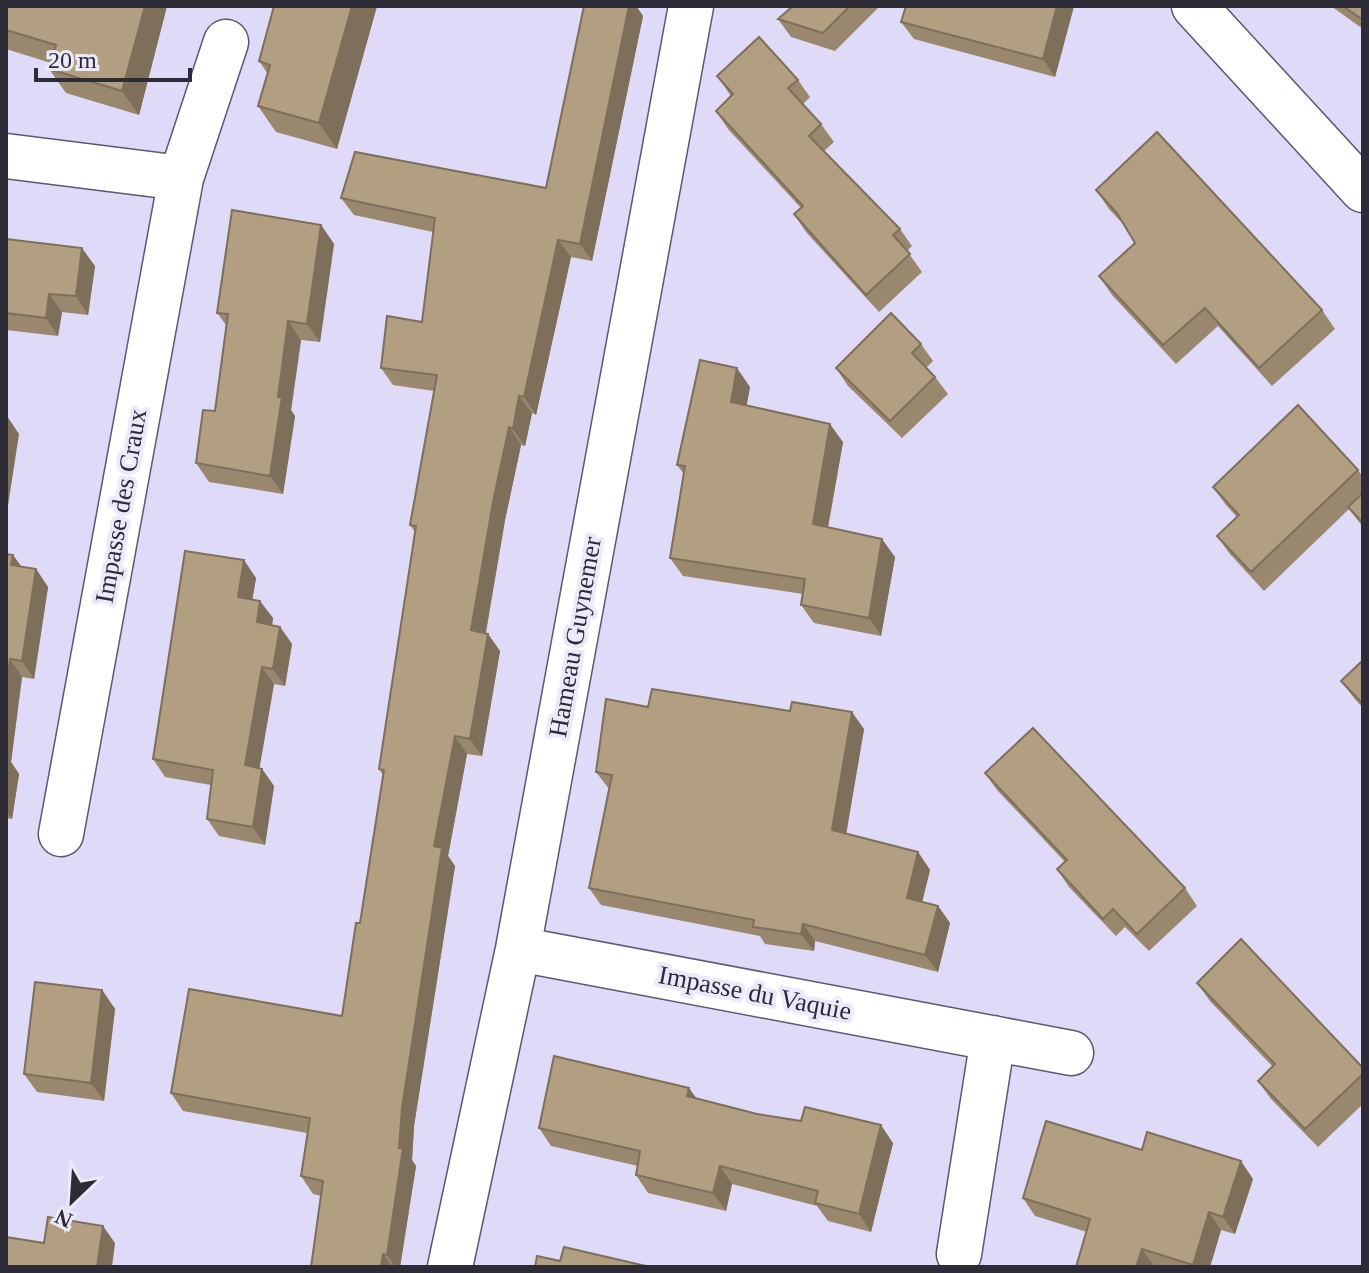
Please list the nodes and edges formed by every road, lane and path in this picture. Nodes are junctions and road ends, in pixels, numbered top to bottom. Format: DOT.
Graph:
graph roads {
  1 [pos="691,6"];
  2 [pos="1194,6"];
  3 [pos="226,42"];
  4 [pos="6,156"];
  5 [pos="181,178"];
  6 [pos="1363,190"];
  7 [pos="61,834"];
  8 [pos="518,949"];
  9 [pos="993,1038"];
  10 [pos="1071,1053"];
  11 [pos="959,1254"];
  12 [pos="450,1267"];
  1 -- 8 [label="street, Hameau Guynemer"];
  2 -- 6 [label="street"];
  3 -- 5 [label="street, Impasse des Craux"];
  4 -- 5 [label="street"];
  5 -- 7 [label="street, Impasse des Craux"];
  8 -- 9 [label="street, Impasse du Vaquie"];
  8 -- 12 [label="street, Hameau Guynemer"];
  9 -- 10 [label="street, Impasse du Vaquie"];
  9 -- 11 [label="street"];
}
